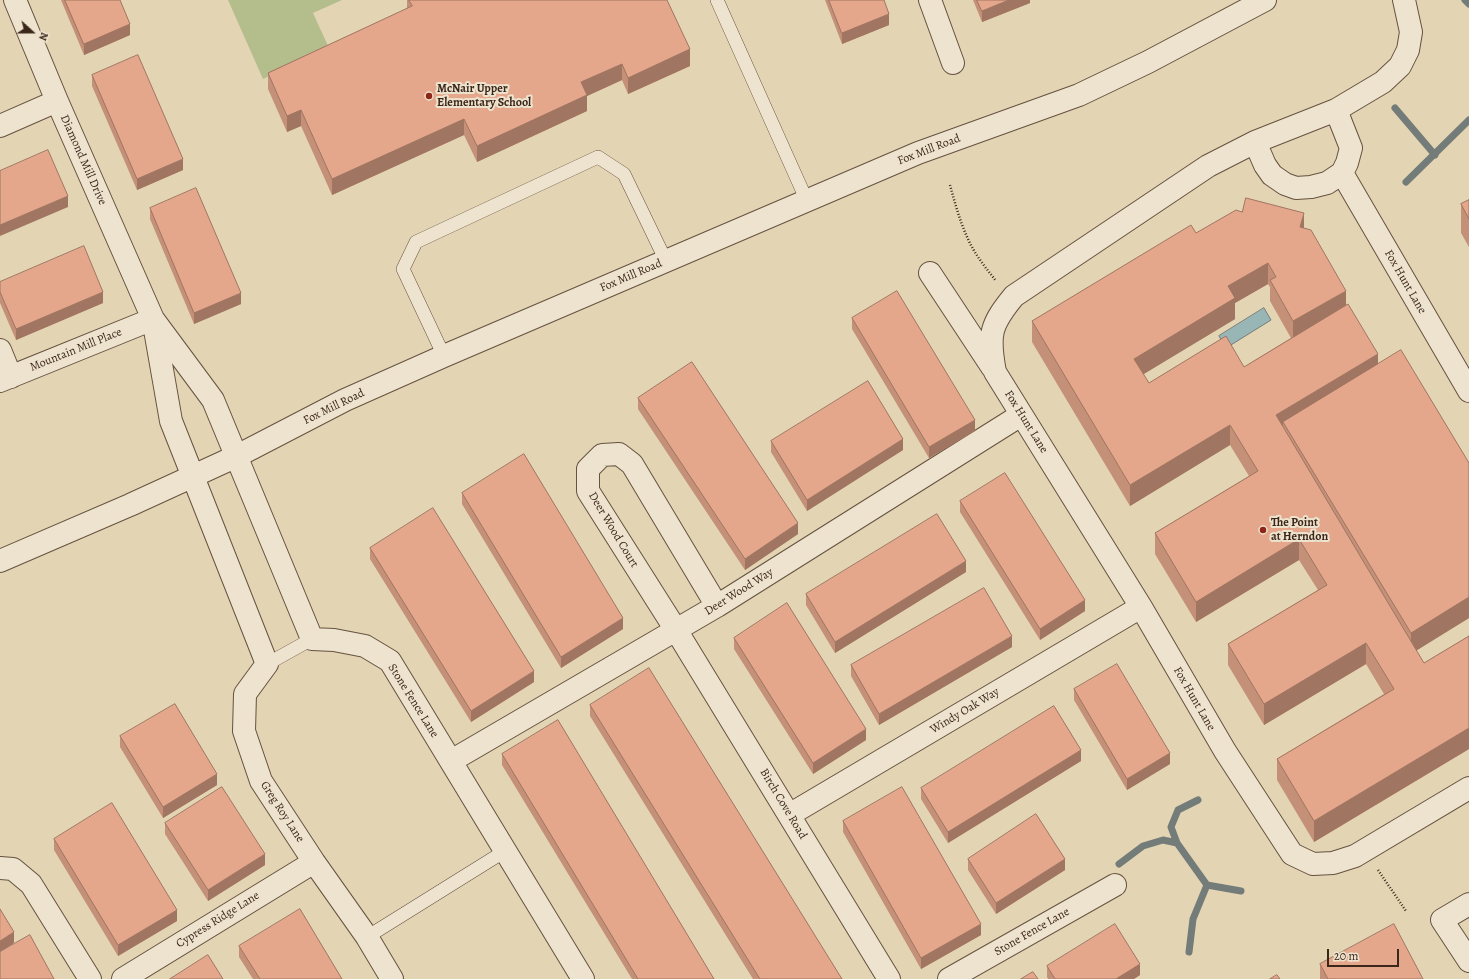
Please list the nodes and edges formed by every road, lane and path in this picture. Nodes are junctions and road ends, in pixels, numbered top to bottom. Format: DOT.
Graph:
graph roads {
  1 [pos="15,0"];
  2 [pos="717,0"];
  3 [pos="930,0"];
  4 [pos="1265,0"];
  5 [pos="1404,0"];
  6 [pos="953,63"];
  7 [pos="57,101"];
  8 [pos="1336,110"];
  9 [pos="0,126"];
  10 [pos="1255,142"];
  11 [pos="1342,173"];
  12 [pos="950,185"];
  13 [pos="807,201"];
  14 [pos="666,261"];
  15 [pos="930,273"];
  16 [pos="999,285"];
  17 [pos="153,319"];
  18 [pos="0,350"];
  19 [pos="444,356"];
  20 [pos="995,372"];
  21 [pos="5,379"];
  22 [pos="1469,391"];
  23 [pos="1021,415"];
  24 [pos="237,456"];
  25 [pos="194,475"];
  26 [pos="0,561"];
  27 [pos="717,606"];
  28 [pos="1141,607"];
  29 [pos="676,630"];
  30 [pos="312,639"];
  31 [pos="267,664"];
  32 [pos="451,761"];
  33 [pos="1469,788"];
  34 [pos="789,815"];
  35 [pos="1364,850"];
  36 [pos="505,851"];
  37 [pos="314,862"];
  38 [pos="0,868"];
  39 [pos="1115,885"];
  40 [pos="1469,904"];
  41 [pos="1406,911"];
  42 [pos="367,937"];
  43 [pos="1469,961"];
  44 [pos="90,979"];
  45 [pos="123,979"];
  46 [pos="392,979"];
  47 [pos="583,979"];
  48 [pos="889,979"];
  49 [pos="949,979"];
  1 -- 7 [label="street, Diamond Mill Drive"];
  2 -- 13 [label="lane"];
  3 -- 6 [label="street"];
  4 -- 13 [label="street, Fox Mill Road"];
  5 -- 8 [label="street, Fox Hunt Lane"];
  7 -- 9 [label="street"];
  7 -- 17 [label="street, Diamond Mill Drive"];
  8 -- 10 [label="street, Fox Hunt Lane"];
  8 -- 11 [label="street"];
  10 -- 11 [label="street"];
  10 -- 20 [label="street, Fox Hunt Lane"];
  11 -- 22 [label="street, Fox Hunt Lane"];
  12 -- 16 [label="path"];
  13 -- 14 [label="street, Fox Mill Road"];
  14 -- 19 [label="street, Fox Mill Road"];
  14 -- 19 [label="lane"];
  15 -- 20 [label="street, Fox Hunt Lane"];
  17 -- 21 [label="street, Mountain Mill Place"];
  17 -- 24 [label="street, Diamond Mill Drive"];
  17 -- 25 [label="street, Diamond Mill Drive"];
  18 -- 21 [label="street"];
  19 -- 24 [label="street, Fox Mill Road"];
  20 -- 23 [label="street, Fox Hunt Lane"];
  23 -- 27 [label="street, Deer Wood Way"];
  23 -- 28 [label="street, Fox Hunt Lane"];
  24 -- 25 [label="street, Fox Mill Road"];
  24 -- 30 [label="street"];
  25 -- 26 [label="street, Fox Mill Road"];
  25 -- 31 [label="street"];
  27 -- 29 [label="street, Deer Wood Way"];
  27 -- 29 [label="street, Deer Wood Court"];
  28 -- 34 [label="street, Windy Oak Way"];
  28 -- 35 [label="street, Fox Hunt Lane"];
  29 -- 32 [label="street, Deer Wood Way"];
  29 -- 34 [label="street, Birch Cove Road"];
  30 -- 31 [label="lane"];
  30 -- 32 [label="street, Stone Fence Lane"];
  31 -- 37 [label="street, Greg Roy Lane"];
  32 -- 36 [label="street, Stone Fence Lane"];
  33 -- 35 [label="street, Fox Hunt Lane"];
  34 -- 48 [label="street, Birch Cove Road"];
  35 -- 41 [label="path"];
  36 -- 42 [label="lane"];
  36 -- 47 [label="street, Stone Fence Lane"];
  37 -- 42 [label="street, Greg Roy Lane"];
  37 -- 45 [label="street, Cypress Ridge Lane"];
  38 -- 44 [label="street"];
  39 -- 49 [label="street, Stone Fence Lane"];
  40 -- 43 [label="street"];
  42 -- 46 [label="street, Greg Roy Lane"];
}
